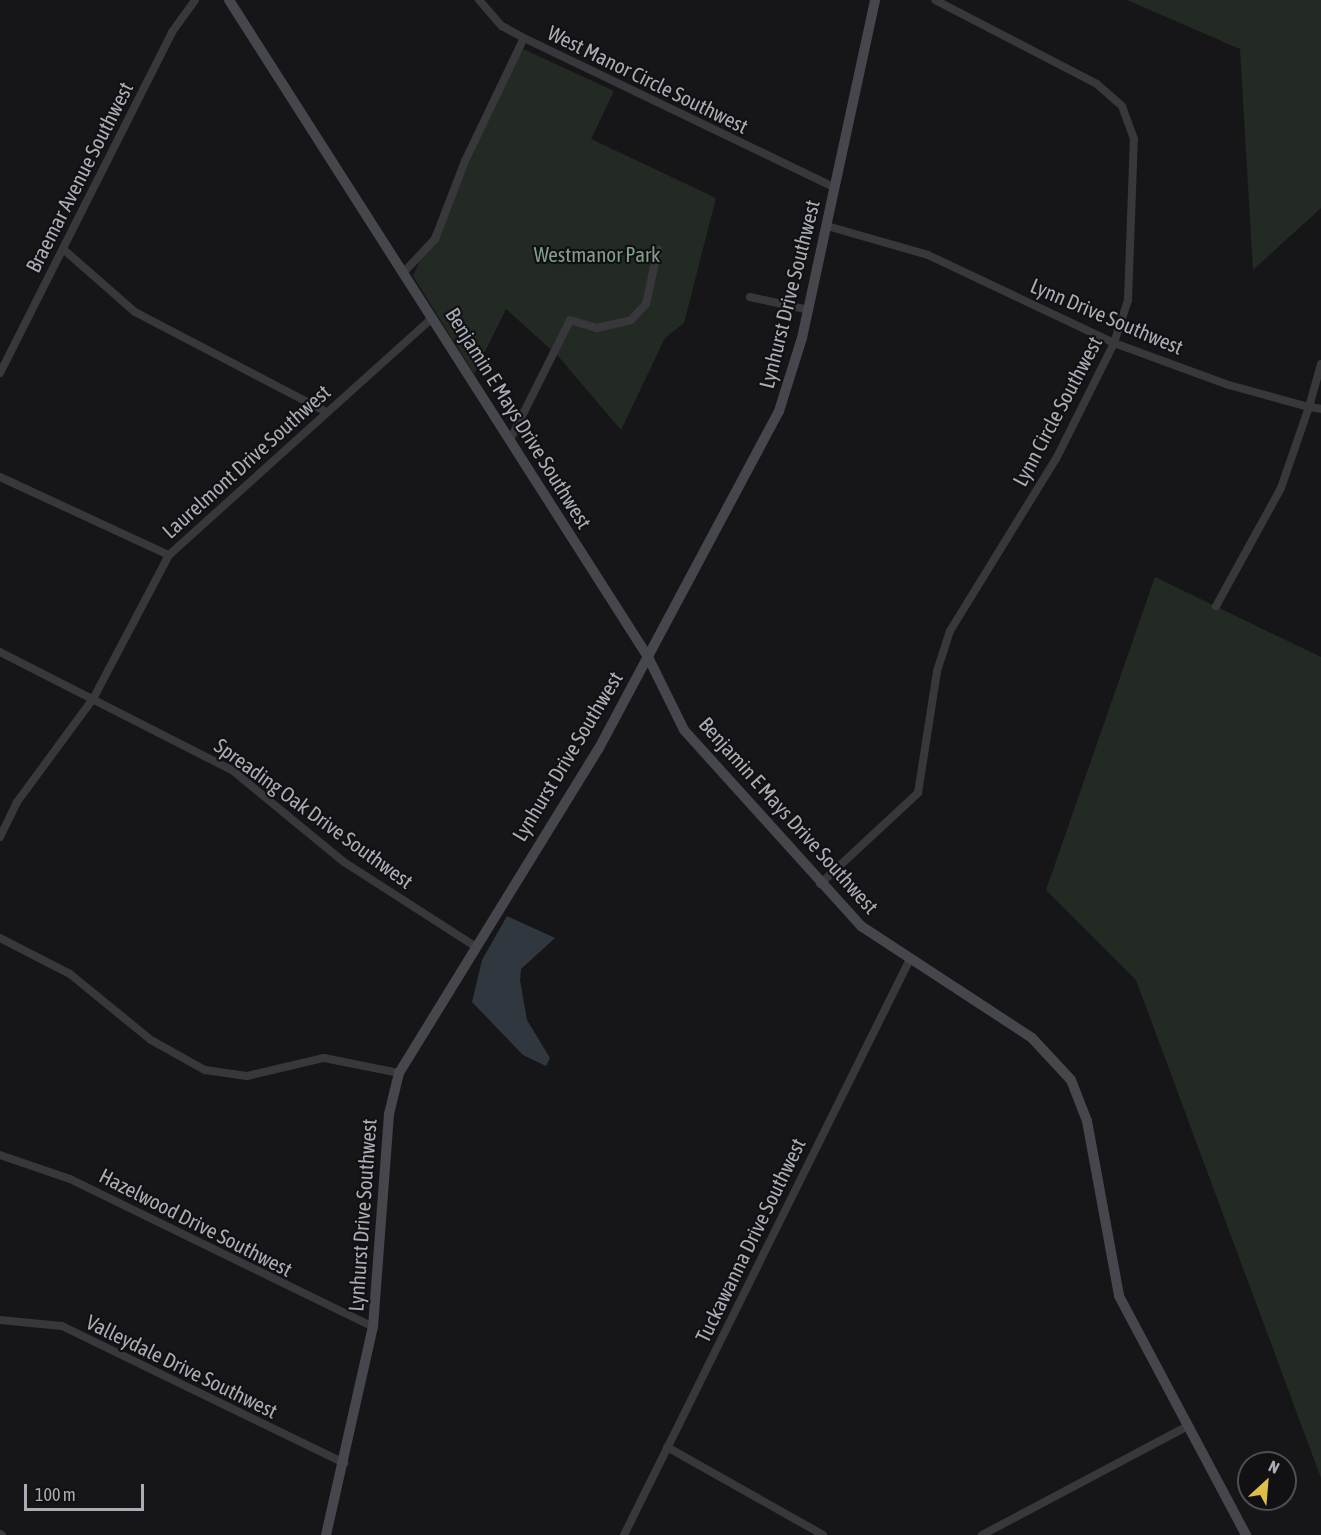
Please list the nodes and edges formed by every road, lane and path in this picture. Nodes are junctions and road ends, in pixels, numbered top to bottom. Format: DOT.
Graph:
graph roads {
  1 [pos="195,0"];
  2 [pos="229,0"];
  3 [pos="479,0"];
  4 [pos="874,0"];
  5 [pos="935,0"];
  6 [pos="524,38"];
  7 [pos="835,188"];
  8 [pos="827,226"];
  9 [pos="63,249"];
  10 [pos="658,249"];
  11 [pos="403,273"];
  12 [pos="750,297"];
  13 [pos="808,310"];
  14 [pos="432,318"];
  15 [pos="1114,344"];
  16 [pos="1321,364"];
  17 [pos="0,373"];
  18 [pos="1309,407"];
  19 [pos="1321,410"];
  20 [pos="326,412"];
  21 [pos="510,440"];
  22 [pos="0,477"];
  23 [pos="169,555"];
  24 [pos="1216,606"];
  25 [pos="0,652"];
  26 [pos="648,657"];
  27 [pos="93,699"];
  28 [pos="0,837"];
  29 [pos="820,884"];
  30 [pos="0,938"];
  31 [pos="475,946"];
  32 [pos="909,960"];
  33 [pos="399,1073"];
  34 [pos="0,1155"];
  35 [pos="0,1320"];
  36 [pos="373,1327"];
  37 [pos="1186,1427"];
  38 [pos="667,1447"];
  39 [pos="344,1463"];
  40 [pos="326,1535"];
  41 [pos="624,1535"];
  42 [pos="823,1535"];
  43 [pos="982,1535"];
  44 [pos="1246,1535"];
  1 -- 9 [label="street, Braemar Avenue Southwest"];
  2 -- 11 [label="street, Benjamin E Mays Drive Southwest"];
  3 -- 6 [label="street"];
  4 -- 7 [label="street, Lynhurst Drive Southwest"];
  5 -- 15 [label="street, Lynn Circle Southwest"];
  6 -- 7 [label="street, West Manor Circle Southwest"];
  6 -- 11 [label="street, West Manor Circle Southwest"];
  7 -- 8 [label="street, Lynhurst Drive Southwest"];
  8 -- 13 [label="street, Lynhurst Drive Southwest"];
  8 -- 15 [label="street, Lynn Drive Southwest"];
  9 -- 17 [label="street, Braemar Avenue Southwest"];
  9 -- 20 [label="street"];
  10 -- 21 [label="street"];
  11 -- 14 [label="street, Benjamin E Mays Drive Southwest"];
  12 -- 13 [label="street"];
  13 -- 26 [label="street, Lynhurst Drive Southwest"];
  14 -- 20 [label="street, Laurelmont Drive Southwest"];
  14 -- 21 [label="street, Benjamin E Mays Drive Southwest"];
  15 -- 18 [label="street, Lynn Drive Southwest"];
  15 -- 29 [label="street, Lynn Circle Southwest"];
  16 -- 18 [label="street"];
  18 -- 19 [label="street, Lynn Drive Southwest"];
  18 -- 24 [label="street"];
  20 -- 23 [label="street, Laurelmont Drive Southwest"];
  21 -- 26 [label="street, Benjamin E Mays Drive Southwest"];
  22 -- 23 [label="street"];
  23 -- 27 [label="street, Laurelmont Drive Southwest"];
  25 -- 27 [label="street, Spreading Oak Drive Southwest"];
  26 -- 29 [label="street, Benjamin E Mays Drive Southwest"];
  26 -- 31 [label="street, Lynhurst Drive Southwest"];
  27 -- 28 [label="street, Laurelmont Drive Southwest"];
  27 -- 31 [label="street, Spreading Oak Drive Southwest"];
  29 -- 32 [label="street, Benjamin E Mays Drive Southwest"];
  30 -- 33 [label="street"];
  31 -- 33 [label="street, Lynhurst Drive Southwest"];
  32 -- 37 [label="street, Benjamin E Mays Drive Southwest"];
  32 -- 38 [label="street, Tuckawanna Drive Southwest"];
  33 -- 36 [label="street, Lynhurst Drive Southwest"];
  34 -- 36 [label="street, Hazelwood Drive Southwest"];
  35 -- 39 [label="street, Valleydale Drive Southwest"];
  36 -- 39 [label="street, Lynhurst Drive Southwest"];
  37 -- 43 [label="street"];
  37 -- 44 [label="street, Benjamin E Mays Drive Southwest"];
  38 -- 41 [label="street, Tuckawanna Drive Southwest"];
  38 -- 42 [label="street"];
  39 -- 40 [label="street, Lynhurst Drive Southwest"];
}
